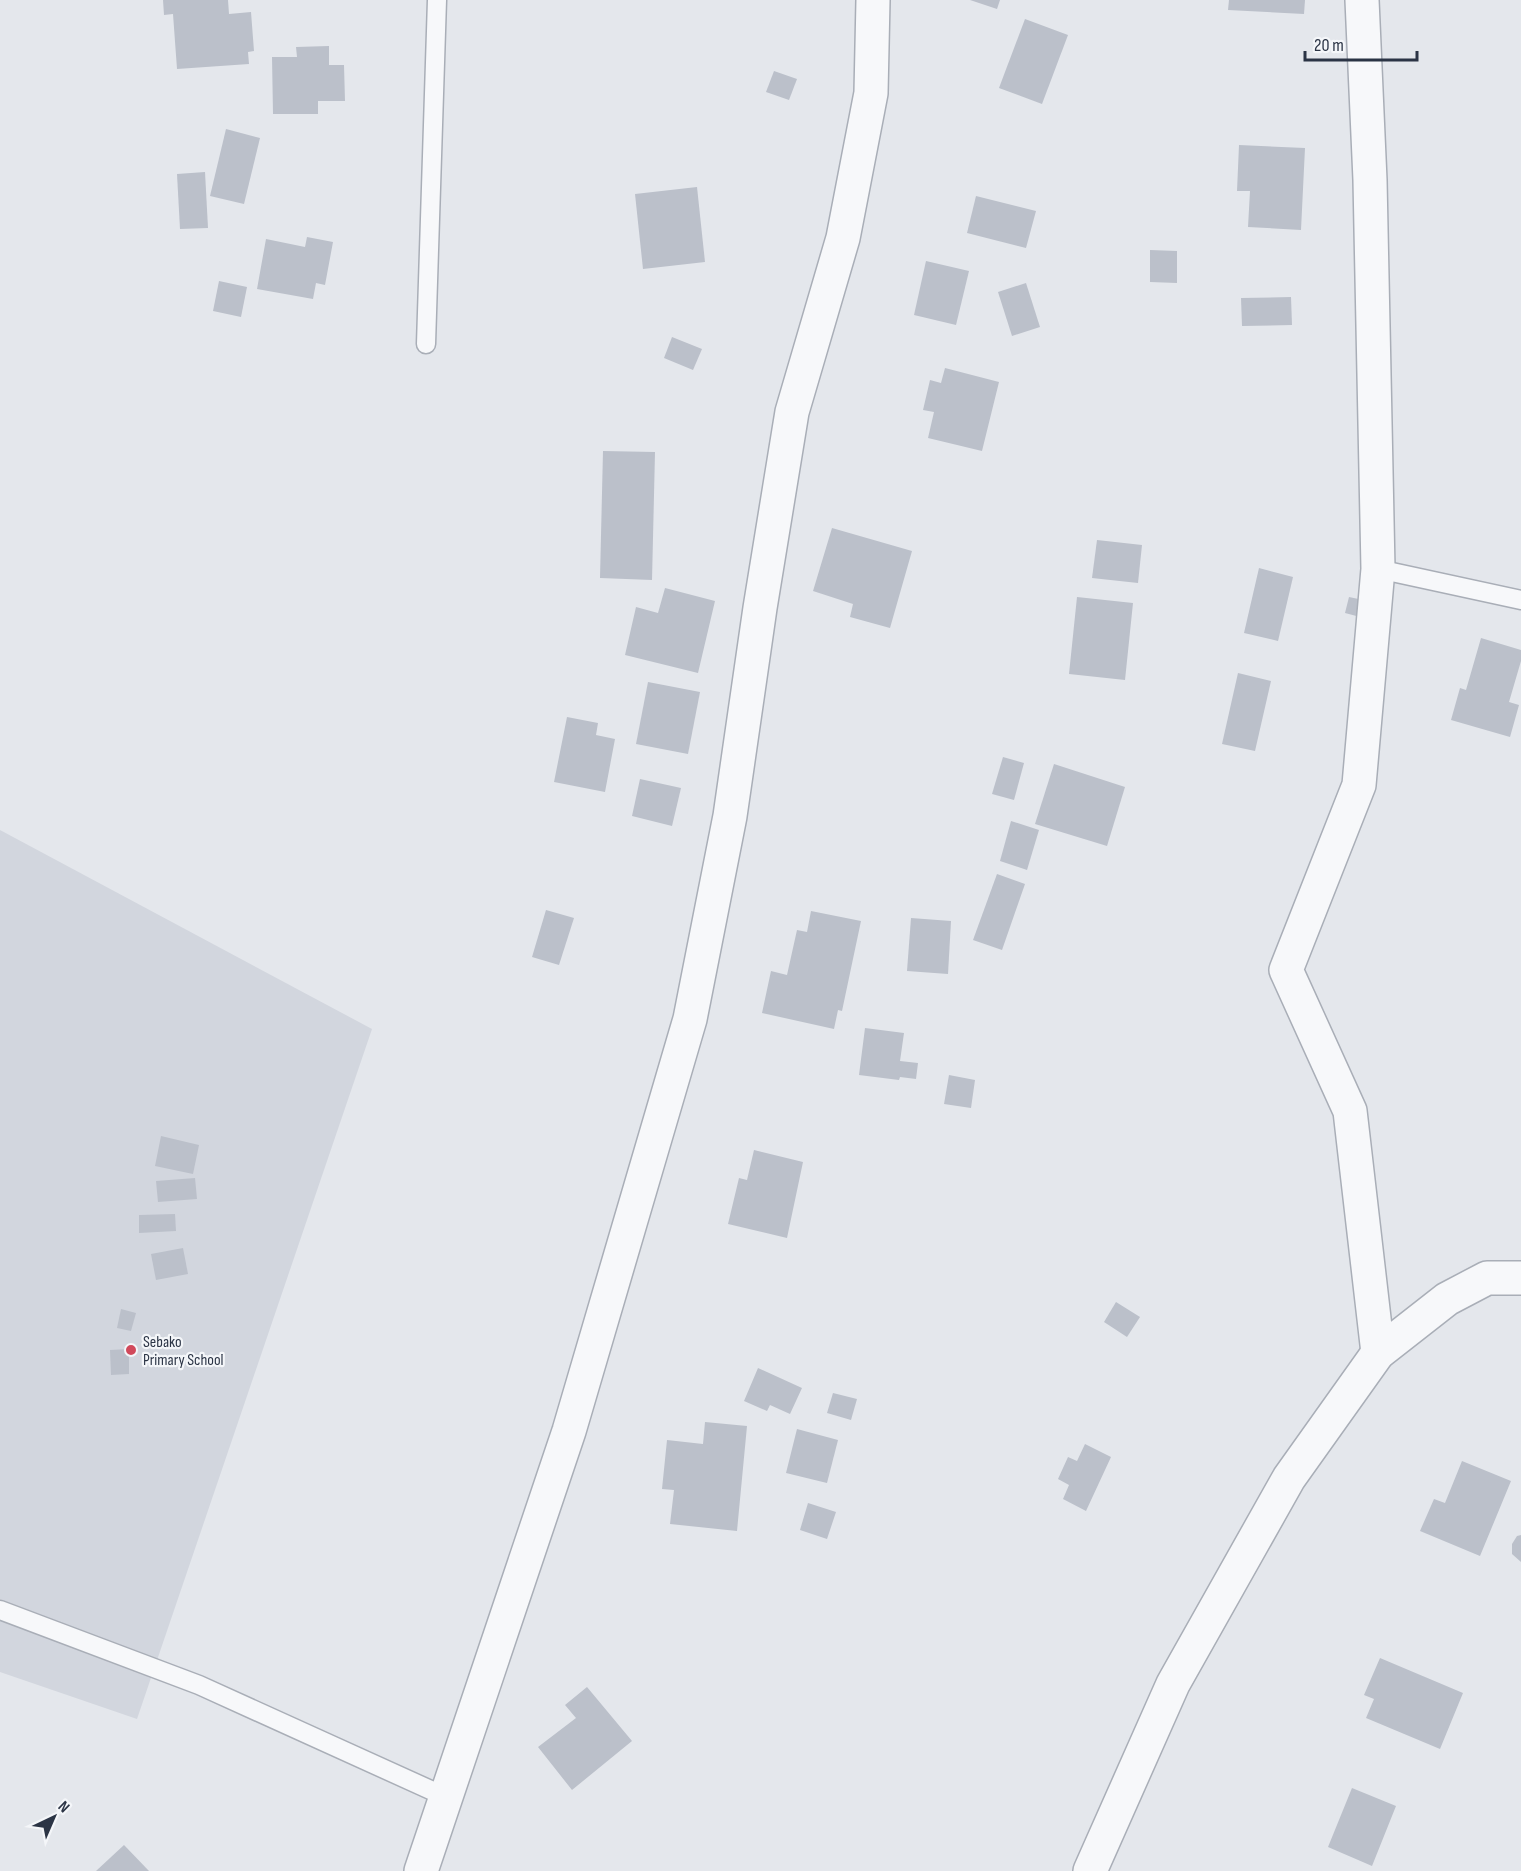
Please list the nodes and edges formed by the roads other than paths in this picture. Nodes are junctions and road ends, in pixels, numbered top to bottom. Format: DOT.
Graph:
graph roads {
  1 [pos="437,0"];
  2 [pos="873,0"];
  3 [pos="1362,0"];
  4 [pos="426,344"];
  5 [pos="1378,569"];
  6 [pos="1521,600"];
  7 [pos="1521,1278"];
  8 [pos="1378,1353"];
  9 [pos="0,1610"];
  10 [pos="446,1797"];
  11 [pos="421,1871"];
  12 [pos="1090,1871"];
  1 -- 4 [label="lane"];
  2 -- 10 [label="street"];
  3 -- 5 [label="street"];
  5 -- 6 [label="lane"];
  5 -- 8 [label="street"];
  7 -- 8 [label="street"];
  8 -- 12 [label="street"];
  9 -- 10 [label="lane"];
  10 -- 11 [label="street"];
}
